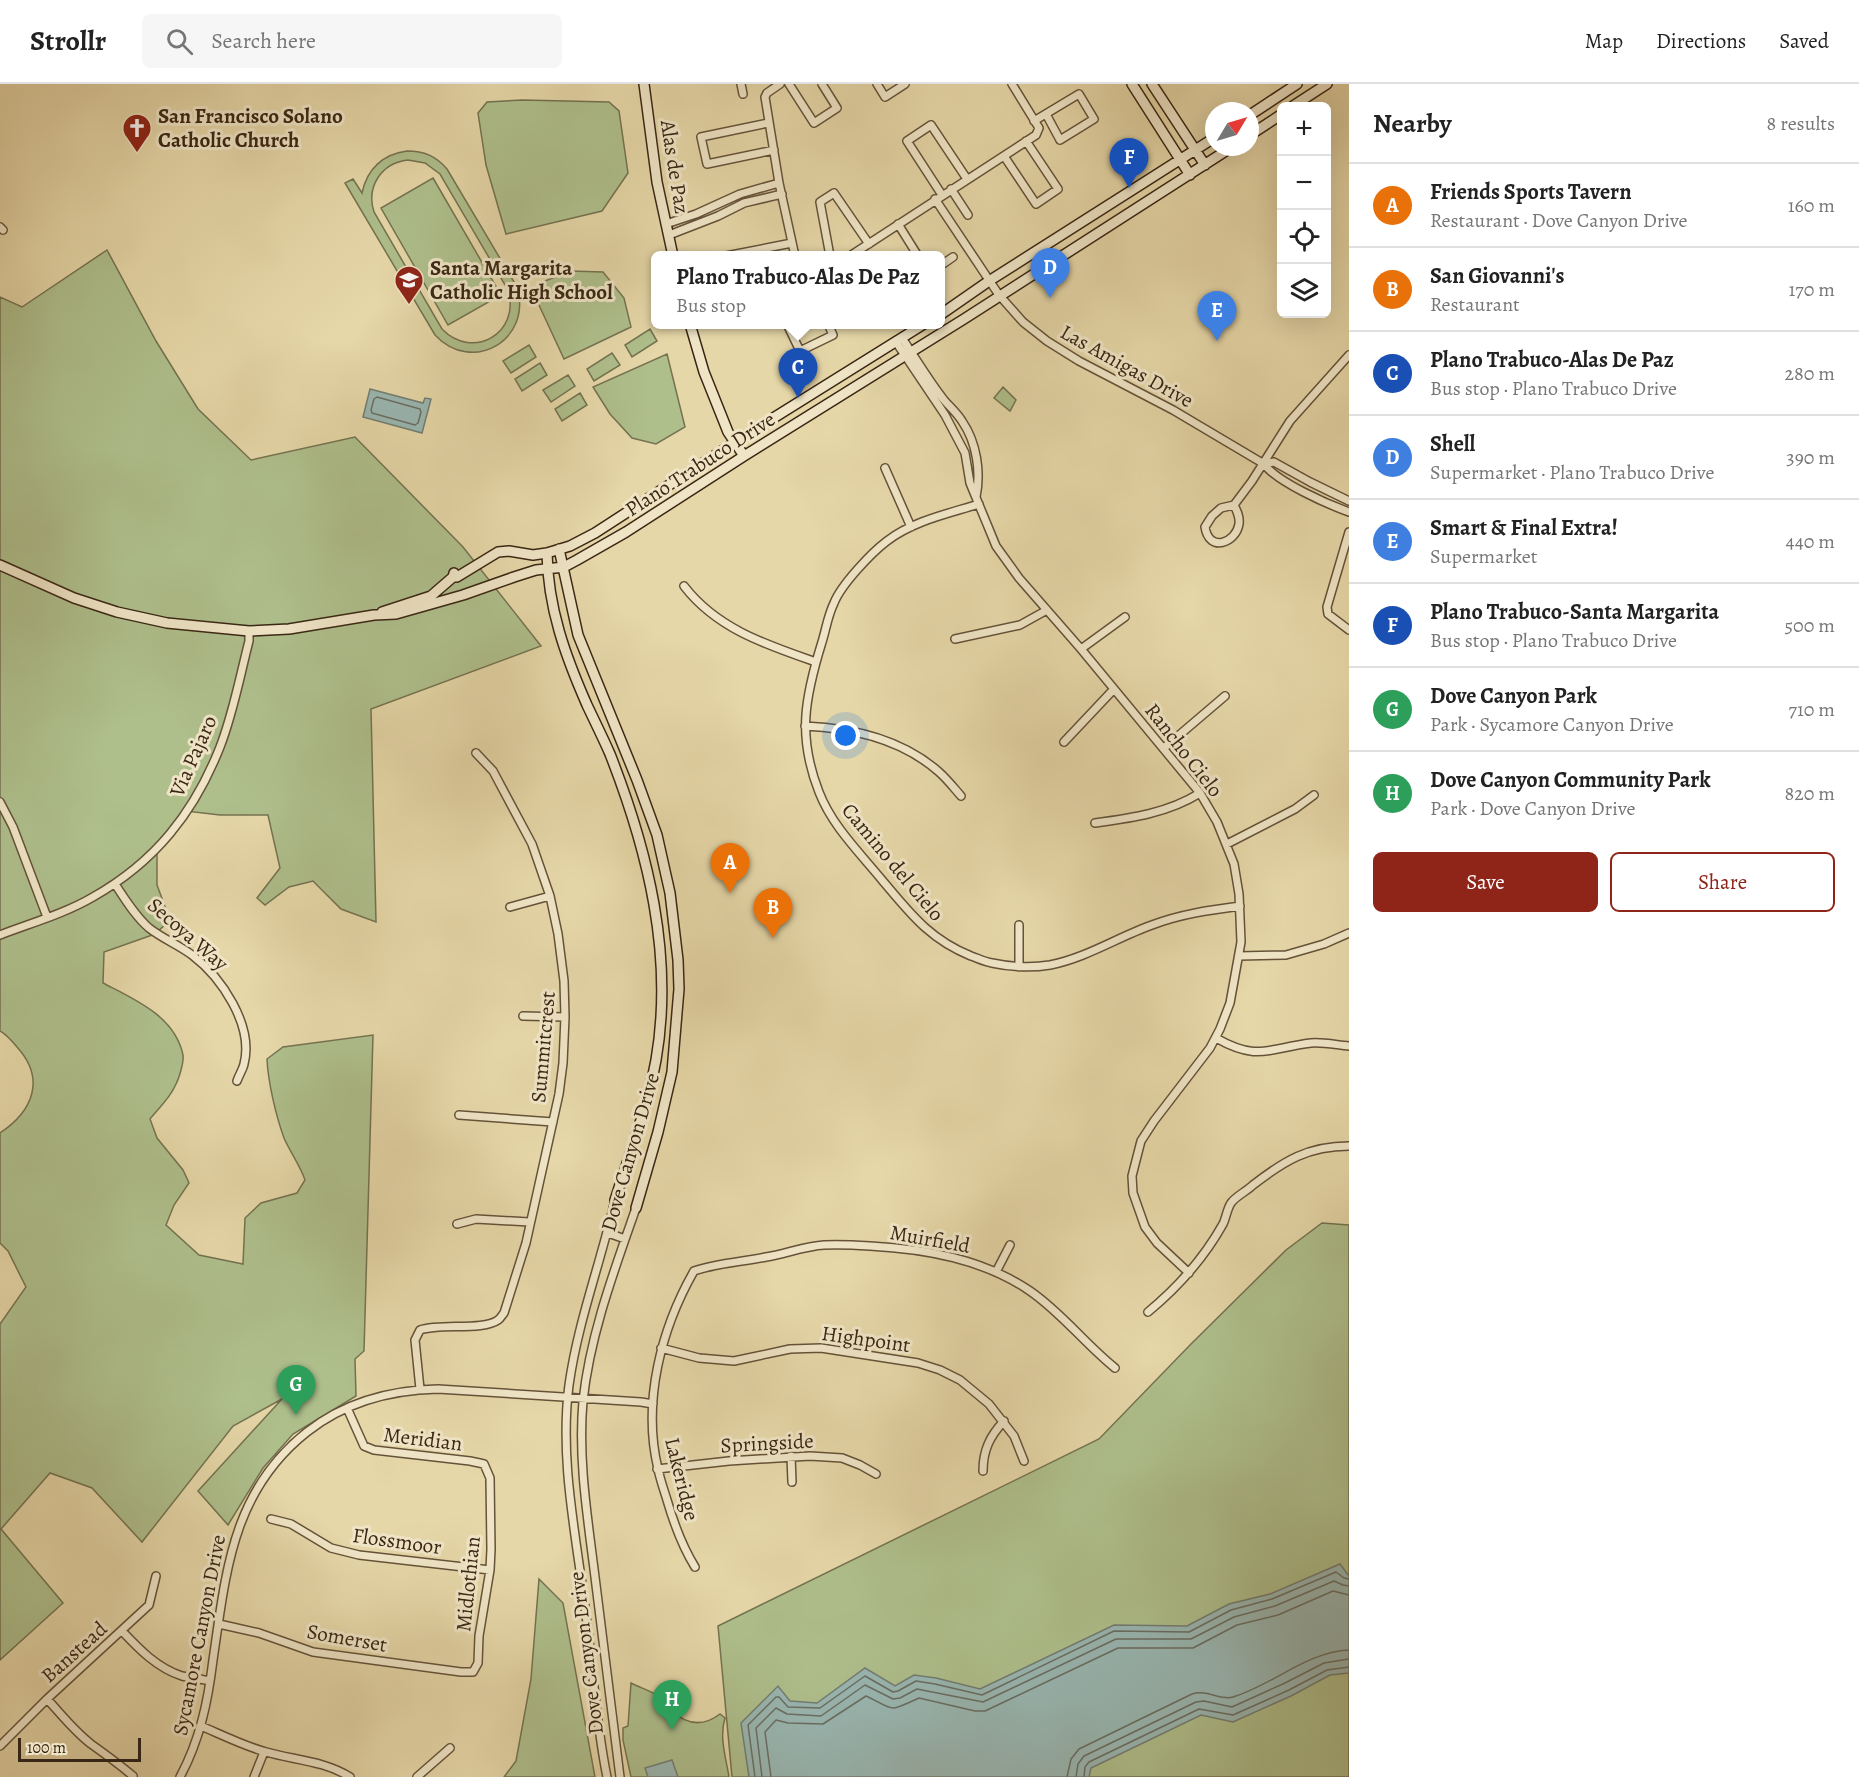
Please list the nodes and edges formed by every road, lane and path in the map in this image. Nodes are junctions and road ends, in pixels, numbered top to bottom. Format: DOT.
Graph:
graph roads {
  1 [pos="644,84"];
  2 [pos="741,84"];
  3 [pos="789,84"];
  4 [pos="822,84"];
  5 [pos="877,84"];
  6 [pos="905,84"];
  7 [pos="1012,84"];
  8 [pos="1132,84"];
  9 [pos="1152,84"];
  10 [pos="1297,84"];
  11 [pos="1327,84"];
  12 [pos="775,85"];
  13 [pos="743,94"];
  14 [pos="1299,102"];
  15 [pos="1259,109"];
  16 [pos="1046,114"];
  17 [pos="1277,117"];
  18 [pos="1034,121"];
  19 [pos="768,123"];
  20 [pos="1259,129"];
  21 [pos="1026,141"];
  22 [pos="1205,143"];
  23 [pos="774,150"];
  24 [pos="1194,150"];
  25 [pos="1004,156"];
  26 [pos="1218,156"];
  27 [pos="1180,159"];
  28 [pos="1205,165"];
  29 [pos="1190,175"];
  30 [pos="967,179"];
  31 [pos="779,183"];
  32 [pos="951,189"];
  33 [pos="782,194"];
  34 [pos="942,195"];
  35 [pos="935,200"];
  36 [pos="968,215"];
  37 [pos="666,224"];
  38 [pos="898,224"];
  39 [pos="669,235"];
  40 [pos="792,243"];
  41 [pos="869,244"];
  42 [pos="672,251"];
  43 [pos="748,251"];
  44 [pos="794,251"];
  45 [pos="829,251"];
  46 [pos="857,251"];
  47 [pos="915,251"];
  48 [pos="953,257"];
  49 [pos="945,263"];
  50 [pos="989,280"];
  51 [pos="999,295"];
  52 [pos="945,311"];
  53 [pos="691,329"];
  54 [pos="789,329"];
  55 [pos="830,329"];
  56 [pos="916,329"];
  57 [pos="899,340"];
  58 [pos="908,354"];
  59 [pos="1349,355"];
  60 [pos="964,423"];
  61 [pos="953,429"];
  62 [pos="735,443"];
  63 [pos="975,448"];
  64 [pos="965,453"];
  65 [pos="744,456"];
  66 [pos="1264,464"];
  67 [pos="885,468"];
  68 [pos="1324,489"];
  69 [pos="1320,499"];
  70 [pos="978,501"];
  71 [pos="1349,501"];
  72 [pos="1234,505"];
  73 [pos="1349,512"];
  74 [pos="911,527"];
  75 [pos="1349,532"];
  76 [pos="559,549"];
  77 [pos="548,553"];
  78 [pos="0,565"];
  79 [pos="564,567"];
  80 [pos="548,569"];
  81 [pos="684,586"];
  82 [pos="1047,610"];
  83 [pos="374,615"];
  84 [pos="1125,617"];
  85 [pos="1349,630"];
  86 [pos="249,631"];
  87 [pos="955,639"];
  88 [pos="1081,649"];
  89 [pos="816,662"];
  90 [pos="1114,689"];
  91 [pos="1225,696"];
  92 [pos="805,726"];
  93 [pos="1064,742"];
  94 [pos="1164,748"];
  95 [pos="476,753"];
  96 [pos="1200,793"];
  97 [pos="1314,795"];
  98 [pos="961,796"];
  99 [pos="0,802"];
  100 [pos="1095,823"];
  101 [pos="1227,844"];
  102 [pos="115,884"];
  103 [pos="550,896"];
  104 [pos="1240,906"];
  105 [pos="510,907"];
  106 [pos="48,917"];
  107 [pos="1019,924"];
  108 [pos="1349,933"];
  109 [pos="0,935"];
  110 [pos="1239,956"];
  111 [pos="1019,967"];
  112 [pos="523,1016"];
  113 [pos="565,1017"];
  114 [pos="1216,1038"];
  115 [pos="1349,1046"];
  116 [pos="237,1081"];
  117 [pos="459,1114"];
  118 [pos="552,1122"];
  119 [pos="1349,1146"];
  120 [pos="615,1200"];
  121 [pos="636,1208"];
  122 [pos="529,1222"];
  123 [pos="456,1224"];
  124 [pos="608,1233"];
  125 [pos="625,1239"];
  126 [pos="1010,1245"];
  127 [pos="705,1267"];
  128 [pos="996,1272"];
  129 [pos="1189,1273"];
  130 [pos="1148,1312"];
  131 [pos="662,1348"];
  132 [pos="1115,1368"];
  133 [pos="420,1389"];
  134 [pos="568,1398"];
  135 [pos="584,1399"];
  136 [pos="653,1404"];
  137 [pos="347,1408"];
  138 [pos="1004,1421"];
  139 [pos="791,1456"];
  140 [pos="1024,1461"];
  141 [pos="484,1464"];
  142 [pos="657,1468"];
  143 [pos="983,1471"];
  144 [pos="876,1474"];
  145 [pos="792,1482"];
  146 [pos="271,1519"];
  147 [pos="695,1567"];
  148 [pos="490,1570"];
  149 [pos="156,1576"];
  150 [pos="219,1624"];
  151 [pos="122,1631"];
  152 [pos="473,1672"];
  153 [pos="210,1681"];
  154 [pos="47,1699"];
  155 [pos="201,1726"];
  156 [pos="0,1746"];
  157 [pos="450,1748"];
  158 [pos="264,1752"];
  159 [pos="133,1776"];
  160 [pos="180,1777"];
  161 [pos="254,1777"];
  162 [pos="350,1777"];
  163 [pos="417,1777"];
  164 [pos="607,1777"];
  165 [pos="620,1777"];
  1 -- 37 [label="street, Alas de Paz"];
  2 -- 13 [label="street"];
  3 -- 4 [label="street"];
  5 -- 6 [label="street"];
  7 -- 18 [label="street"];
  8 -- 27 [label="street"];
  9 -- 24 [label="street"];
  10 -- 15 [label="street"];
  11 -- 14 [label="street"];
  12 -- 19 [label="street"];
  16 -- 16 [label="street"];
  16 -- 18 [label="street"];
  17 -- 20 [label="street"];
  18 -- 21 [label="street"];
  19 -- 23 [label="street"];
  19 -- 23 [label="street"];
  21 -- 25 [label="street"];
  21 -- 25 [label="street"];
  22 -- 24 [label="street"];
  23 -- 31 [label="street"];
  24 -- 27 [label="street"];
  24 -- 28 [label="street"];
  25 -- 30 [label="street"];
  26 -- 28 [label="street, Plano Trabuco Drive"];
  27 -- 29 [label="street"];
  27 -- 50 [label="street"];
  28 -- 29 [label="street, Plano Trabuco Drive"];
  29 -- 51 [label="street, Plano Trabuco Drive"];
  30 -- 32 [label="street"];
  30 -- 34 [label="street"];
  31 -- 33 [label="street"];
  31 -- 37 [label="street"];
  32 -- 34 [label="street"];
  32 -- 36 [label="street"];
  33 -- 39 [label="street"];
  33 -- 40 [label="street"];
  34 -- 35 [label="street"];
  35 -- 38 [label="street"];
  35 -- 50 [label="street, Las Amigas Drive"];
  37 -- 39 [label="street, Alas de Paz"];
  38 -- 41 [label="street"];
  38 -- 47 [label="street"];
  39 -- 42 [label="street, Alas de Paz"];
  40 -- 43 [label="street"];
  40 -- 44 [label="street"];
  41 -- 45 [label="street"];
  41 -- 46 [label="street"];
  48 -- 49 [label="street"];
  50 -- 51 [label="street, Las Amigas Drive"];
  50 -- 52 [label="street"];
  51 -- 58 [label="street, Plano Trabuco Drive"];
  51 -- 66 [label="street, Las Amigas Drive"];
  53 -- 62 [label="street"];
  54 -- 55 [label="street"];
  56 -- 57 [label="street, Plano Trabuco Drive"];
  57 -- 58 [label="street, Rancho Cielo"];
  57 -- 62 [label="street, Plano Trabuco Drive"];
  58 -- 60 [label="street, Rancho Cielo"];
  58 -- 61 [label="street, Rancho Cielo"];
  58 -- 65 [label="street, Plano Trabuco Drive"];
  59 -- 66 [label="street"];
  60 -- 61 [label="street"];
  60 -- 63 [label="street, Rancho Cielo"];
  61 -- 64 [label="street, Rancho Cielo"];
  62 -- 65 [label="street"];
  62 -- 76 [label="street, Plano Trabuco Drive"];
  63 -- 64 [label="street"];
  63 -- 70 [label="street, Rancho Cielo"];
  64 -- 70 [label="street, Rancho Cielo"];
  65 -- 79 [label="street, Plano Trabuco Drive"];
  66 -- 68 [label="street, Las Amigas Drive"];
  66 -- 69 [label="street, Las Amigas Drive"];
  66 -- 72 [label="street"];
  67 -- 74 [label="street"];
  68 -- 69 [label="street"];
  68 -- 71 [label="street, Las Amigas Drive"];
  69 -- 73 [label="street, Las Amigas Drive"];
  70 -- 74 [label="street, Camino del Cielo"];
  70 -- 82 [label="street, Rancho Cielo"];
  72 -- 72 [label="street"];
  74 -- 89 [label="street, Camino del Cielo"];
  75 -- 85 [label="street"];
  76 -- 77 [label="street, Plano Trabuco Drive"];
  76 -- 79 [label="street, Dove Canyon Drive"];
  77 -- 80 [label="street, Dove Canyon Drive"];
  77 -- 83 [label="street"];
  78 -- 86 [label="street"];
  79 -- 80 [label="street, Plano Trabuco Drive"];
  79 -- 121 [label="street, Dove Canyon Drive"];
  80 -- 83 [label="street, Plano Trabuco Drive"];
  80 -- 120 [label="street, Dove Canyon Drive"];
  81 -- 89 [label="street"];
  82 -- 87 [label="street"];
  82 -- 88 [label="street, Rancho Cielo"];
  83 -- 86 [label="street"];
  84 -- 88 [label="street"];
  86 -- 102 [label="street, Via Pajaro"];
  88 -- 90 [label="street, Rancho Cielo"];
  89 -- 92 [label="street, Camino del Cielo"];
  90 -- 93 [label="street"];
  90 -- 94 [label="street, Rancho Cielo"];
  91 -- 94 [label="street"];
  92 -- 98 [label="street"];
  92 -- 111 [label="street, Camino del Cielo"];
  94 -- 96 [label="street, Rancho Cielo"];
  95 -- 103 [label="street, Summitcrest"];
  96 -- 100 [label="street"];
  96 -- 101 [label="street, Rancho Cielo"];
  97 -- 101 [label="street"];
  99 -- 106 [label="street"];
  101 -- 104 [label="street, Rancho Cielo"];
  102 -- 106 [label="street, Via Pajaro"];
  102 -- 116 [label="street, Secoya Way"];
  103 -- 105 [label="street"];
  103 -- 113 [label="street, Summitcrest"];
  104 -- 110 [label="street, Rancho Cielo"];
  104 -- 111 [label="street, Camino del Cielo"];
  106 -- 109 [label="street, Via Pajaro"];
  107 -- 111 [label="street"];
  108 -- 110 [label="street"];
  110 -- 114 [label="street, Rancho Cielo"];
  112 -- 113 [label="street"];
  113 -- 118 [label="street, Summitcrest"];
  114 -- 115 [label="street"];
  114 -- 129 [label="street, Rancho Cielo"];
  117 -- 118 [label="street"];
  118 -- 122 [label="street, Summitcrest"];
  119 -- 129 [label="street"];
  120 -- 124 [label="street, Dove Canyon Drive"];
  121 -- 125 [label="street, Dove Canyon Drive"];
  122 -- 123 [label="street"];
  122 -- 133 [label="street, Summitcrest"];
  124 -- 125 [label="street"];
  124 -- 134 [label="street, Dove Canyon Drive"];
  125 -- 135 [label="street, Dove Canyon Drive"];
  126 -- 128 [label="street"];
  127 -- 128 [label="street, Muirfield"];
  127 -- 131 [label="street, Lakeridge"];
  128 -- 132 [label="street, Muirfield"];
  129 -- 130 [label="street"];
  131 -- 136 [label="street, Lakeridge"];
  131 -- 138 [label="street, Highpoint"];
  133 -- 134 [label="street, Sycamore Canyon Drive"];
  133 -- 137 [label="street, Sycamore Canyon Drive"];
  134 -- 135 [label="street, Sycamore Canyon Drive"];
  134 -- 164 [label="street, Dove Canyon Drive"];
  135 -- 136 [label="street, Sycamore Canyon Drive"];
  135 -- 165 [label="street, Dove Canyon Drive"];
  136 -- 142 [label="street, Lakeridge"];
  137 -- 141 [label="street, Meridian"];
  137 -- 150 [label="street, Sycamore Canyon Drive"];
  138 -- 140 [label="street, Highpoint"];
  138 -- 143 [label="street"];
  139 -- 142 [label="street, Springside"];
  139 -- 144 [label="street, Springside"];
  139 -- 145 [label="street"];
  141 -- 148 [label="street, Midlothian"];
  142 -- 147 [label="street, Lakeridge"];
  146 -- 148 [label="street, Flossmoor"];
  148 -- 152 [label="street, Midlothian"];
  149 -- 151 [label="street, Banstead"];
  150 -- 152 [label="street, Somerset"];
  150 -- 153 [label="street, Sycamore Canyon Drive"];
  151 -- 153 [label="street"];
  151 -- 154 [label="street, Banstead"];
  153 -- 155 [label="street, Sycamore Canyon Drive"];
  154 -- 156 [label="street, Banstead"];
  154 -- 159 [label="street"];
  155 -- 158 [label="street"];
  155 -- 160 [label="street, Sycamore Canyon Drive"];
  157 -- 163 [label="street"];
  158 -- 161 [label="street"];
  158 -- 162 [label="street"];
}
